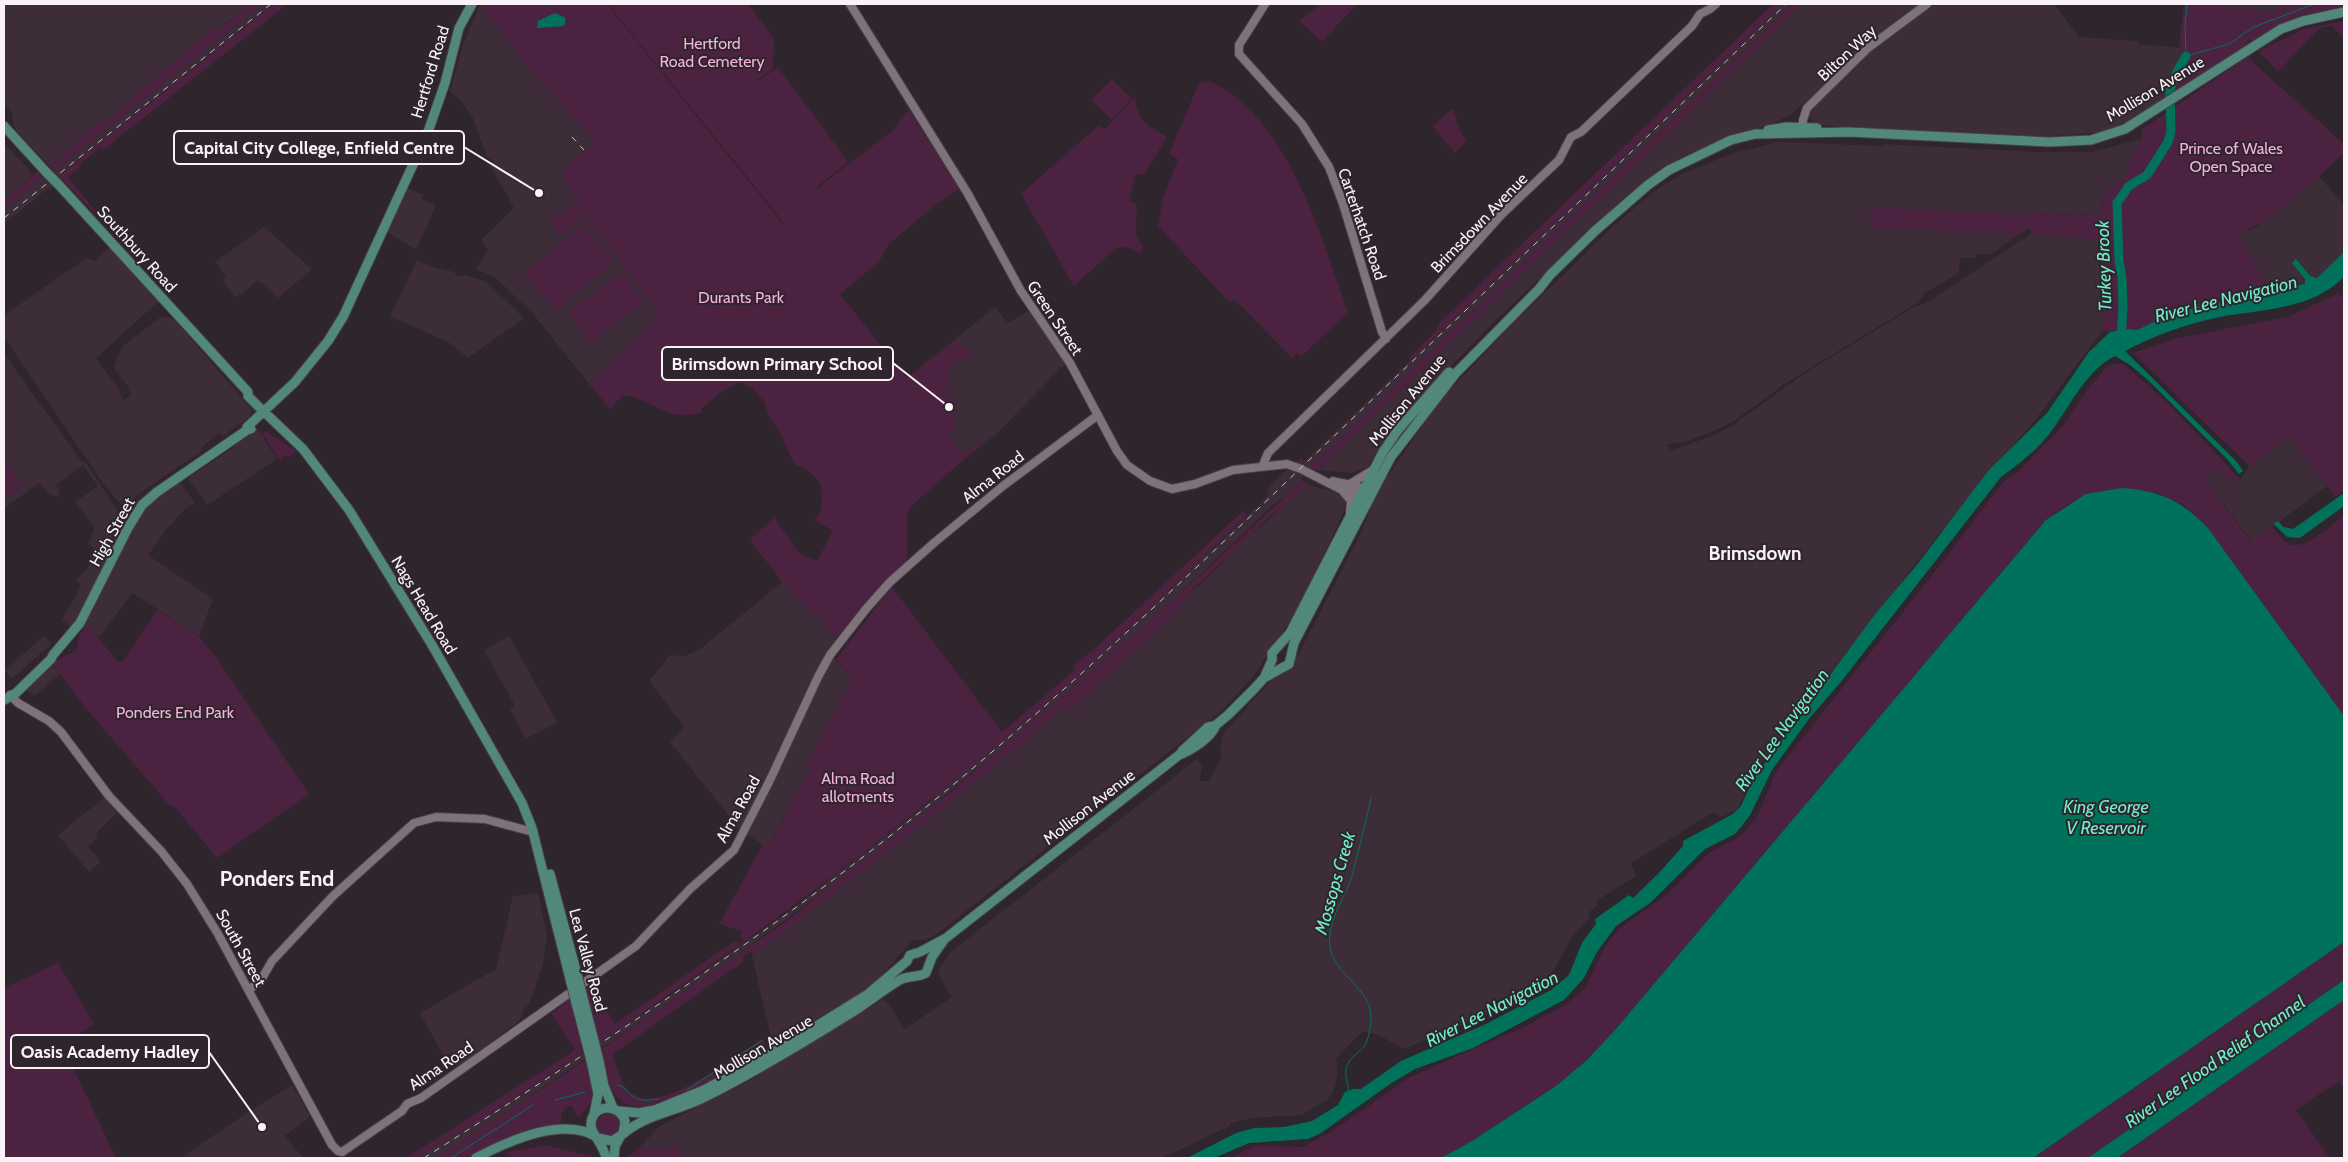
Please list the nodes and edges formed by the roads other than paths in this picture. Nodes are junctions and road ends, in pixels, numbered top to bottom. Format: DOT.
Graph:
graph roads {
  1 [pos="472,4"];
  2 [pos="850,4"];
  3 [pos="1265,4"];
  4 [pos="1716,4"];
  5 [pos="1927,4"];
  6 [pos="2344,12"];
  7 [pos="4,126"];
  8 [pos="1802,130"];
  9 [pos="382,233"];
  10 [pos="1386,339"];
  11 [pos="268,412"];
  12 [pos="1098,415"];
  13 [pos="1263,465"];
  14 [pos="1377,472"];
  15 [pos="1326,482"];
  16 [pos="1350,484"];
  17 [pos="1340,489"];
  18 [pos="1365,494"];
  19 [pos="1349,519"];
  20 [pos="1278,647"];
  21 [pos="1291,654"];
  22 [pos="1272,660"];
  23 [pos="1283,667"];
  24 [pos="1264,678"];
  25 [pos="7,698"];
  26 [pos="522,803"];
  27 [pos="531,819"];
  28 [pos="519,827"];
  29 [pos="533,832"];
  30 [pos="946,938"];
  31 [pos="920,952"];
  32 [pos="907,961"];
  33 [pos="930,965"];
  34 [pos="914,975"];
  35 [pos="574,980"];
  36 [pos="249,990"];
  37 [pos="596,1063"];
  38 [pos="616,1110"];
  39 [pos="594,1115"];
  40 [pos="574,1128"];
  41 [pos="622,1135"];
  42 [pos="597,1137"];
  43 [pos="338,1151"];
  44 [pos="476,1158"];
  45 [pos="606,1158"];
  46 [pos="614,1158"];
  1 -- 9 [label="main road, Hertford Road"];
  2 -- 12 [label="street, Green Street"];
  3 -- 10 [label="street, Carterhatch Road"];
  4 -- 10 [label="street, Brimsdown Avenue"];
  5 -- 8 [label="street, Bilton Way"];
  6 -- 8 [label="main road, Mollison Avenue"];
  7 -- 11 [label="main road, Southbury Road, bridge"];
  8 -- 14 [label="main road, Mollison Avenue"];
  9 -- 11 [label="main road, High Street"];
  10 -- 13 [label="street, Brimsdown Avenue"];
  11 -- 25 [label="main road, High Street"];
  11 -- 26 [label="main road, Nags Head Road"];
  12 -- 13 [label="street, Green Street"];
  12 -- 43 [label="street, Alma Road"];
  13 -- 15 [label="street, Green Street"];
  14 -- 16 [label="street"];
  14 -- 18 [label="main road, Mollison Avenue"];
  15 -- 16 [label="street, Green Street"];
  15 -- 17 [label="street, Green Street"];
  16 -- 18 [label="street, Green Street"];
  17 -- 18 [label="street, Green Street"];
  17 -- 19 [label="street"];
  18 -- 19 [label="main road, Mollison Avenue"];
  18 -- 21 [label="main road, Mollison Avenue"];
  19 -- 20 [label="main road, Mollison Avenue"];
  20 -- 21 [label="main road"];
  20 -- 22 [label="main road, Mollison Avenue"];
  21 -- 23 [label="main road, Mollison Avenue"];
  22 -- 23 [label="main road"];
  22 -- 24 [label="main road, Mollison Avenue"];
  23 -- 24 [label="main road, Mollison Avenue"];
  24 -- 30 [label="main road, Mollison Avenue"];
  25 -- 36 [label="street, South Street"];
  26 -- 27 [label="main road, Lea Valley Road"];
  27 -- 28 [label="street"];
  27 -- 29 [label="main road, Lea Valley Road"];
  27 -- 35 [label="main road, Lea Valley Road"];
  28 -- 29 [label="street"];
  28 -- 36 [label="street"];
  29 -- 35 [label="main road, Lea Valley Road"];
  30 -- 31 [label="main road, Mollison Avenue"];
  30 -- 33 [label="main road, Mollison Avenue"];
  31 -- 32 [label="main road, Mollison Avenue"];
  31 -- 33 [label="main road"];
  32 -- 34 [label="main road"];
  32 -- 38 [label="main road, Mollison Avenue"];
  33 -- 34 [label="main road, Mollison Avenue"];
  34 -- 41 [label="main road, Mollison Avenue"];
  35 -- 37 [label="main road, Lea Valley Road, bridge"];
  36 -- 43 [label="street, South Street"];
  37 -- 38 [label="main road, Lea Valley Road"];
  37 -- 39 [label="main road, Lea Valley Road"];
  38 -- 39 [label="main road"];
  38 -- 41 [label="main road"];
  39 -- 40 [label="main road"];
  39 -- 42 [label="main road"];
  40 -- 42 [label="main road"];
  40 -- 44 [label="main road"];
  41 -- 42 [label="main road"];
  41 -- 46 [label="main road"];
  42 -- 45 [label="main road"];
}
